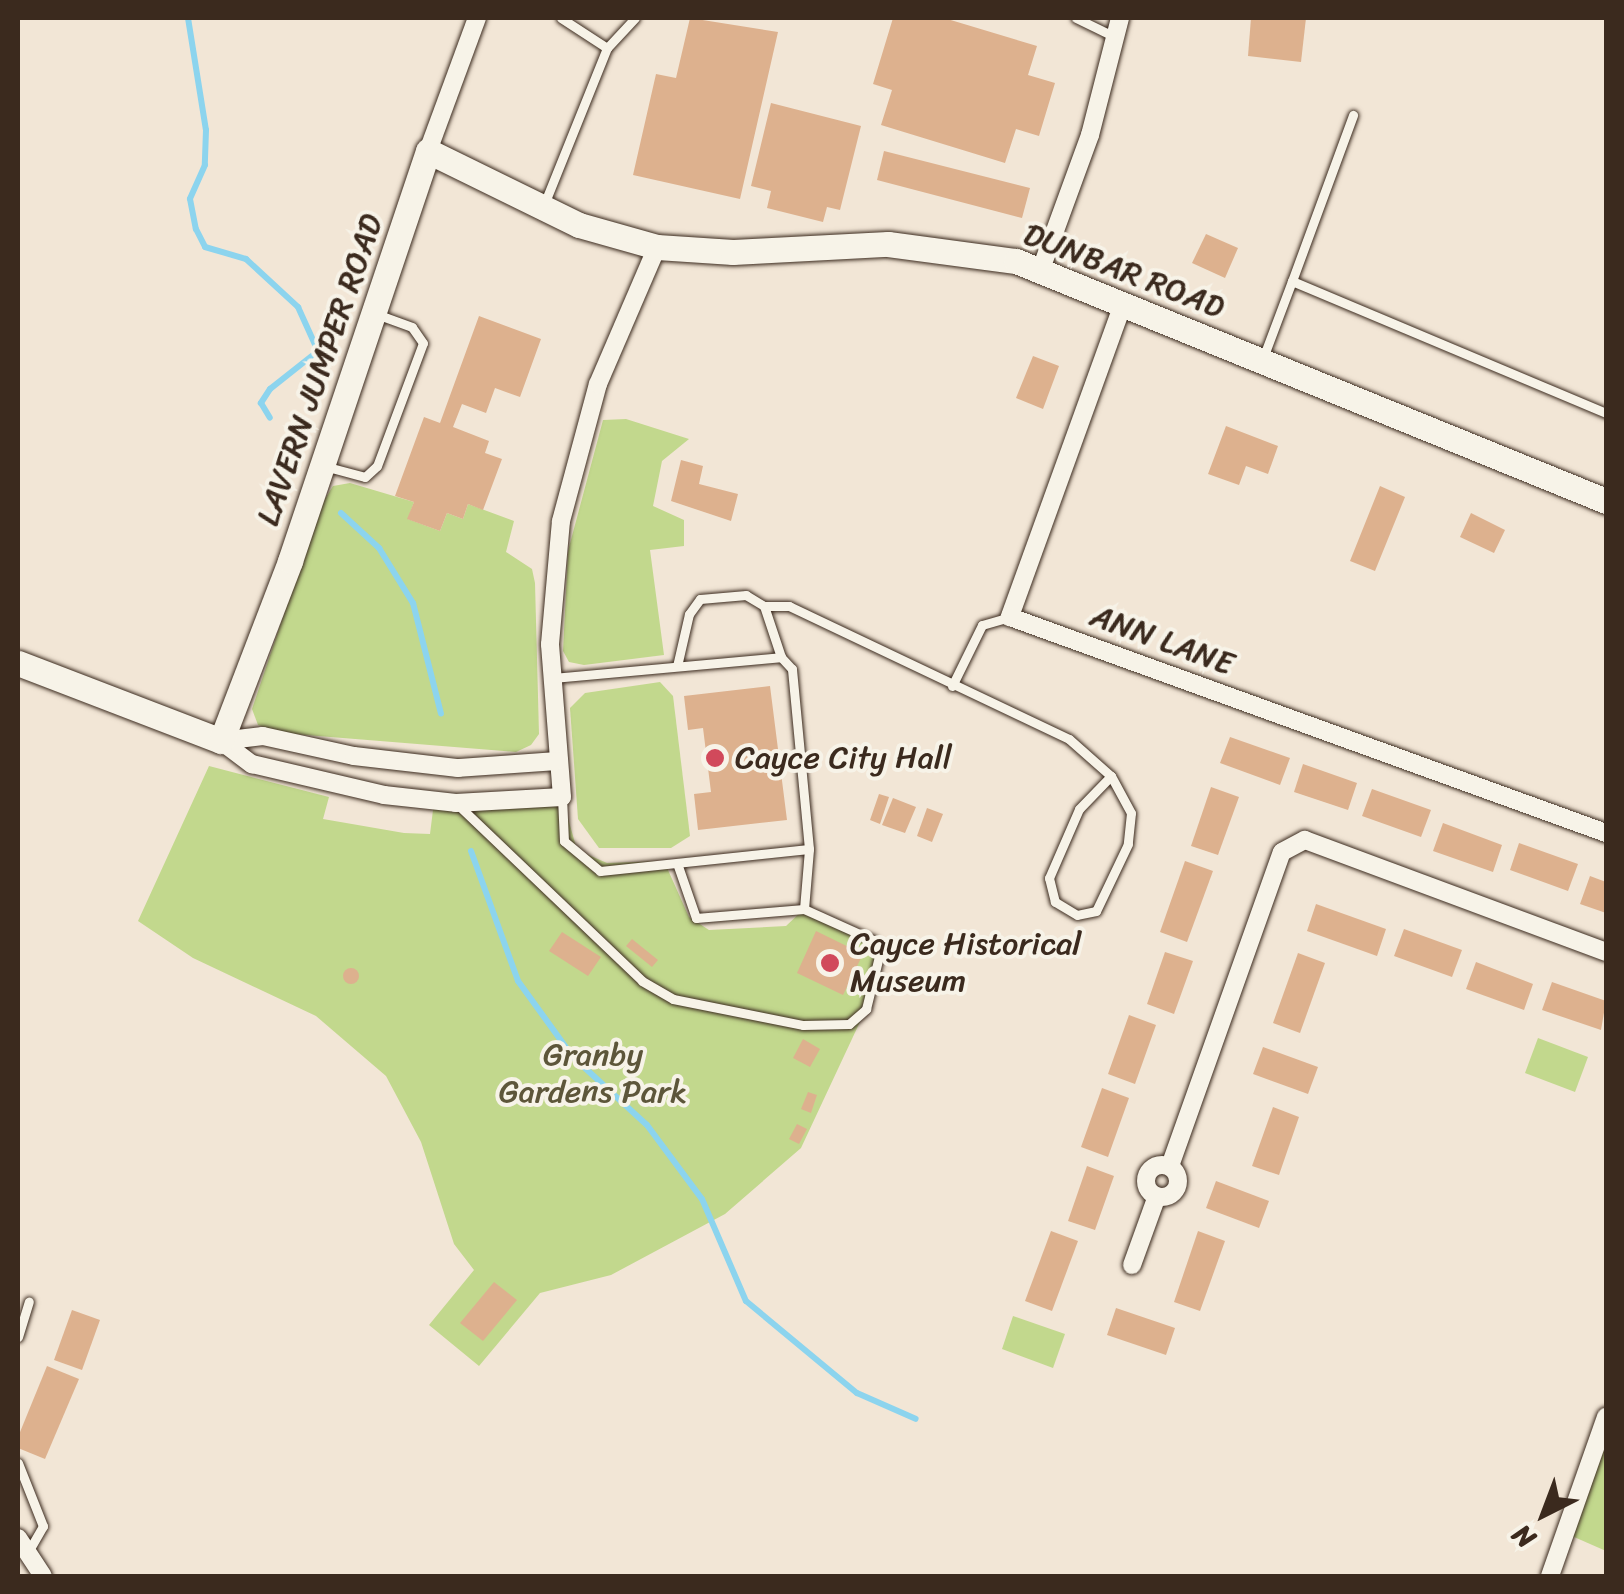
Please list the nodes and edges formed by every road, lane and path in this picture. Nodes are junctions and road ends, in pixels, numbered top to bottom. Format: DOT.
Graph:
graph roads {
  1 [pos="478,18"];
  2 [pos="561,18"];
  3 [pos="634,18"];
  4 [pos="1076,18"];
  5 [pos="1120,18"];
  6 [pos="1115,38"];
  7 [pos="607,48"];
  8 [pos="1352,115"];
  9 [pos="428,152"];
  10 [pos="543,209"];
  11 [pos="656,247"];
  12 [pos="1042,269"];
  13 [pos="1292,281"];
  14 [pos="1123,304"];
  15 [pos="374,314"];
  16 [pos="1262,360"];
  17 [pos="1606,412"];
  18 [pos="322,465"];
  19 [pos="1606,501"];
  20 [pos="764,606"];
  21 [pos="1010,616"];
  22 [pos="781,657"];
  23 [pos="18,663"];
  24 [pos="678,666"];
  25 [pos="552,678"];
  26 [pos="952,686"];
  27 [pos="221,741"];
  28 [pos="559,761"];
  29 [pos="1110,776"];
  30 [pos="562,797"];
  31 [pos="456,803"];
  32 [pos="1606,833"];
  33 [pos="809,849"];
  34 [pos="678,866"];
  35 [pos="804,909"];
  36 [pos="1606,952"];
  37 [pos="1132,1265"];
  38 [pos="29,1302"];
  39 [pos="18,1337"];
  40 [pos="1606,1417"];
  41 [pos="18,1463"];
  42 [pos="22,1546"];
  43 [pos="44,1576"];
  44 [pos="1550,1576"];
  1 -- 9 [label="street, LAVERN JUMPER ROAD"];
  2 -- 7 [label="lane"];
  3 -- 7 [label="lane"];
  4 -- 6 [label="lane"];
  5 -- 6 [label="street"];
  6 -- 12 [label="street"];
  7 -- 10 [label="lane"];
  8 -- 13 [label="lane"];
  9 -- 10 [label="street, DUNBAR ROAD"];
  9 -- 15 [label="street, LAVERN JUMPER ROAD"];
  10 -- 11 [label="street, DUNBAR ROAD"];
  11 -- 12 [label="street, DUNBAR ROAD"];
  11 -- 25 [label="street"];
  12 -- 14 [label="street, DUNBAR ROAD"];
  13 -- 16 [label="lane"];
  13 -- 17 [label="lane"];
  14 -- 16 [label="street, DUNBAR ROAD"];
  14 -- 21 [label="street"];
  15 -- 18 [label="street, LAVERN JUMPER ROAD"];
  15 -- 18 [label="lane"];
  16 -- 19 [label="street, DUNBAR ROAD"];
  18 -- 27 [label="street, LAVERN JUMPER ROAD"];
  20 -- 22 [label="lane"];
  20 -- 24 [label="lane"];
  20 -- 26 [label="lane"];
  21 -- 26 [label="lane"];
  21 -- 32 [label="street, ANN LANE"];
  22 -- 24 [label="lane"];
  22 -- 33 [label="lane"];
  23 -- 27 [label="street"];
  24 -- 25 [label="lane"];
  25 -- 28 [label="street"];
  26 -- 29 [label="lane"];
  27 -- 28 [label="street"];
  27 -- 31 [label="street"];
  28 -- 30 [label="street"];
  29 -- 29 [label="lane"];
  30 -- 31 [label="street"];
  30 -- 34 [label="lane"];
  31 -- 35 [label="lane"];
  33 -- 34 [label="lane"];
  33 -- 35 [label="lane"];
  34 -- 35 [label="lane"];
  36 -- 37 [label="street"];
  38 -- 39 [label="lane"];
  40 -- 44 [label="street"];
  41 -- 42 [label="lane"];
  42 -- 43 [label="street"];
}
